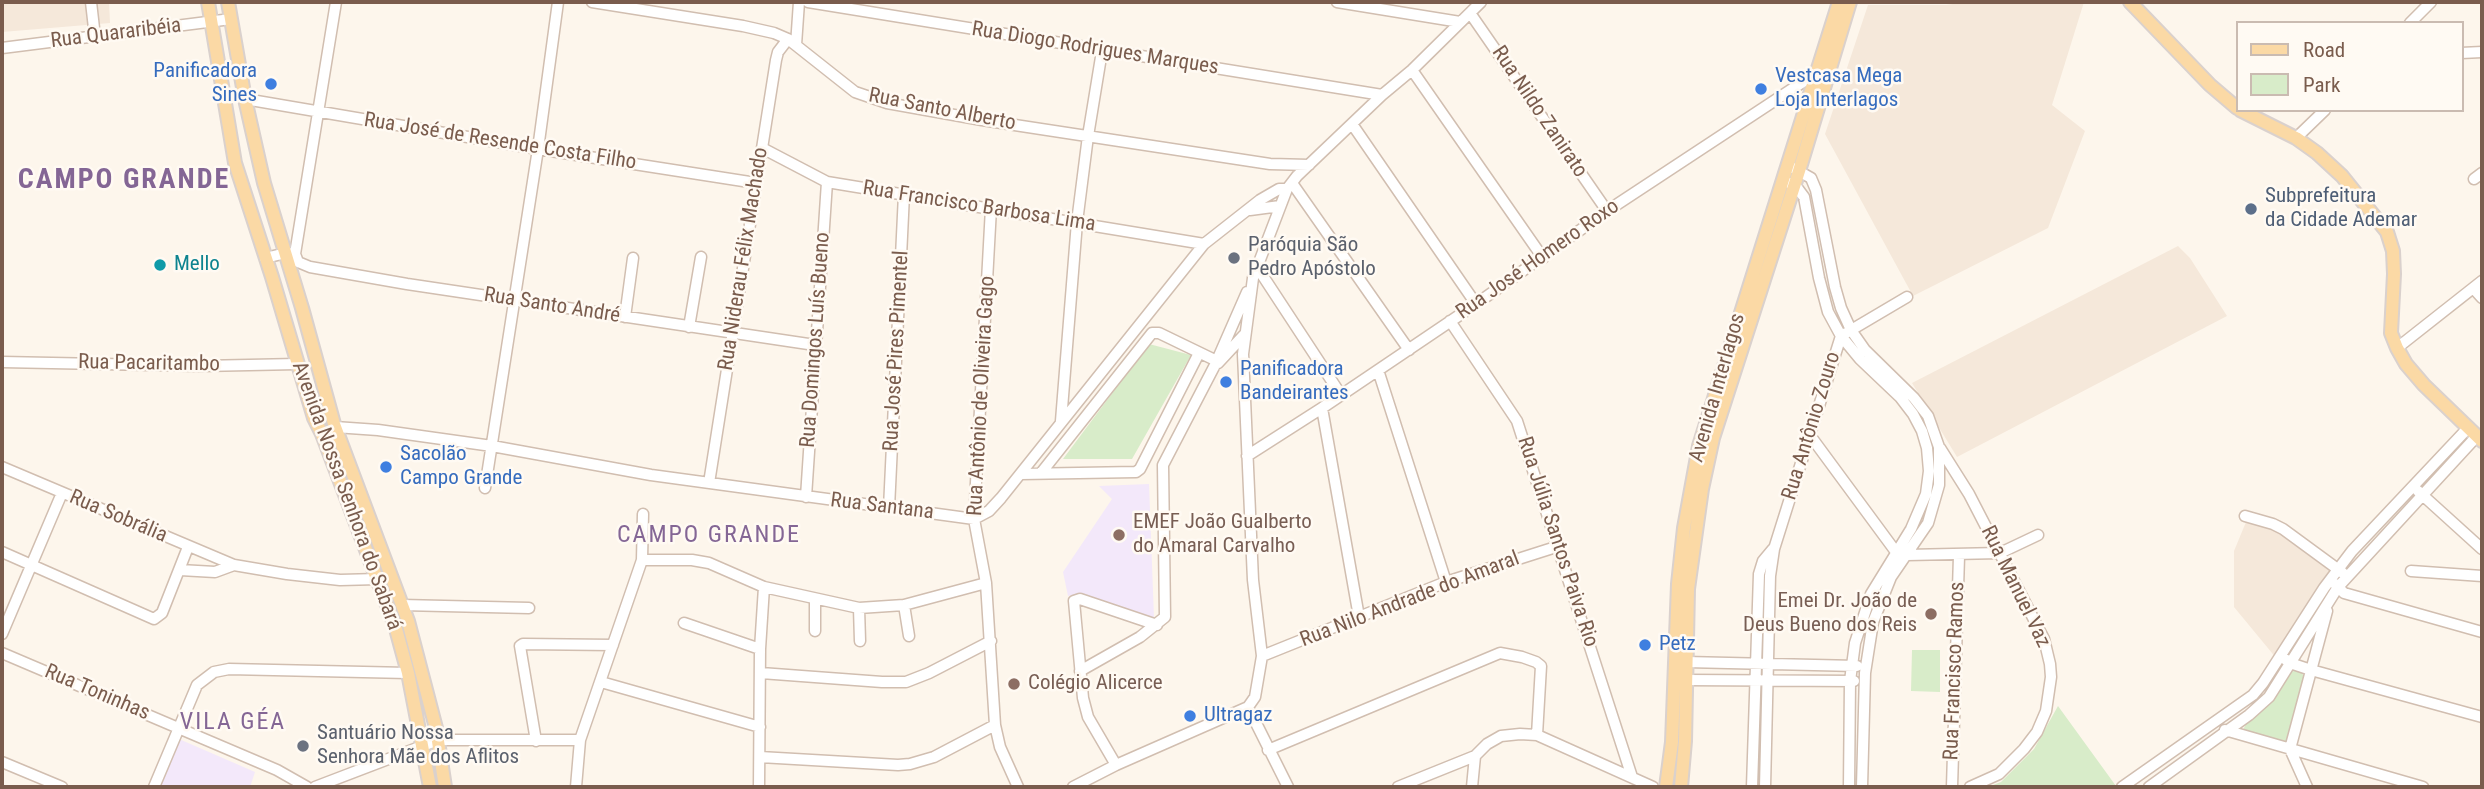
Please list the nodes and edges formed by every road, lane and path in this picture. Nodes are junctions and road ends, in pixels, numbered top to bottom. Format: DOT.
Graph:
graph roads {
  1 [pos="91,2"];
  2 [pos="208,2"];
  3 [pos="228,2"];
  4 [pos="336,2"];
  5 [pos="558,2"];
  6 [pos="592,2"];
  7 [pos="799,2"];
  8 [pos="808,2"];
  9 [pos="1337,2"];
  10 [pos="1481,2"];
  11 [pos="1839,2"];
  12 [pos="1850,2"];
  13 [pos="2130,2"];
  14 [pos="2431,2"];
  15 [pos="1470,13"];
  16 [pos="231,19"];
  17 [pos="211,21"];
  18 [pos="2412,21"];
  19 [pos="1460,22"];
  20 [pos="95,37"];
  21 [pos="792,42"];
  22 [pos="2,48"];
  23 [pos="1102,51"];
  24 [pos="2482,52"];
  25 [pos="2463,53"];
  26 [pos="1832,66"];
  27 [pos="1412,71"];
  28 [pos="1817,72"];
  29 [pos="1382,95"];
  30 [pos="245,99"];
  31 [pos="2236,107"];
  32 [pos="318,112"];
  33 [pos="2245,112"];
  34 [pos="2323,112"];
  35 [pos="1352,124"];
  36 [pos="1088,135"];
  37 [pos="2296,138"];
  38 [pos="762,148"];
  39 [pos="538,149"];
  40 [pos="1270,164"];
  41 [pos="1309,165"];
  42 [pos="1793,168"];
  43 [pos="827,182"];
  44 [pos="756,183"];
  45 [pos="1292,183"];
  46 [pos="1788,183"];
  47 [pos="904,194"];
  48 [pos="1280,206"];
  49 [pos="991,208"];
  50 [pos="1246,211"];
  51 [pos="1607,211"];
  52 [pos="1077,222"];
  53 [pos="1204,244"];
  54 [pos="290,253"];
  55 [pos="701,257"];
  56 [pos="265,258"];
  57 [pos="633,258"];
  58 [pos="1543,258"];
  59 [pos="1257,267"];
  60 [pos="1253,278"];
  61 [pos="2482,281"];
  62 [pos="2473,288"];
  63 [pos="1907,298"];
  64 [pos="2482,298"];
  65 [pos="513,299"];
  66 [pos="1476,304"];
  67 [pos="625,317"];
  68 [pos="1450,321"];
  69 [pos="689,327"];
  70 [pos="1851,330"];
  71 [pos="731,334"];
  72 [pos="1244,335"];
  73 [pos="1841,336"];
  74 [pos="816,345"];
  75 [pos="2397,348"];
  76 [pos="1409,350"];
  77 [pos="1199,353"];
  78 [pos="2,362"];
  79 [pos="1217,362"];
  80 [pos="297,364"];
  81 [pos="1378,370"];
  82 [pos="1341,395"];
  83 [pos="1322,408"];
  84 [pos="314,418"];
  85 [pos="1062,421"];
  86 [pos="335,427"];
  87 [pos="1809,433"];
  88 [pos="2476,435"];
  89 [pos="492,446"];
  90 [pos="1939,447"];
  91 [pos="1247,456"];
  92 [pos="2,467"];
  93 [pos="1041,473"];
  94 [pos="1021,474"];
  95 [pos="709,483"];
  96 [pos="2413,487"];
  97 [pos="485,488"];
  98 [pos="62,493"];
  99 [pos="2422,496"];
  100 [pos="806,497"];
  101 [pos="889,508"];
  102 [pos="643,514"];
  103 [pos="2245,516"];
  104 [pos="974,519"];
  105 [pos="2038,534"];
  106 [pos="1559,546"];
  107 [pos="188,547"];
  108 [pos="1774,549"];
  109 [pos="2482,549"];
  110 [pos="2,552"];
  111 [pos="1896,552"];
  112 [pos="2000,553"];
  113 [pos="1907,555"];
  114 [pos="1959,556"];
  115 [pos="642,561"];
  116 [pos="33,565"];
  117 [pos="234,565"];
  118 [pos="180,570"];
  119 [pos="2411,571"];
  120 [pos="2343,573"];
  121 [pos="2482,576"];
  122 [pos="378,579"];
  123 [pos="1446,582"];
  124 [pos="986,583"];
  125 [pos="2334,583"];
  126 [pos="764,587"];
  127 [pos="815,599"];
  128 [pos="2329,600"];
  129 [pos="402,605"];
  130 [pos="904,605"];
  131 [pos="529,608"];
  132 [pos="859,608"];
  133 [pos="1359,617"];
  134 [pos="684,623"];
  135 [pos="1157,625"];
  136 [pos="815,631"];
  137 [pos="2482,632"];
  138 [pos="2,634"];
  139 [pos="909,636"];
  140 [pos="860,641"];
  141 [pos="991,641"];
  142 [pos="613,645"];
  143 [pos="760,649"];
  144 [pos="2,653"];
  145 [pos="2281,654"];
  146 [pos="1262,656"];
  147 [pos="1686,662"];
  148 [pos="2290,663"];
  149 [pos="1756,664"];
  150 [pos="1769,664"];
  151 [pos="1851,666"];
  152 [pos="1865,667"];
  153 [pos="2311,670"];
  154 [pos="1080,671"];
  155 [pos="408,673"];
  156 [pos="761,673"];
  157 [pos="1686,680"];
  158 [pos="1756,680"];
  159 [pos="1768,680"];
  160 [pos="1850,681"];
  161 [pos="1864,681"];
  162 [pos="601,682"];
  163 [pos="1248,707"];
  164 [pos="2482,717"];
  165 [pos="2215,723"];
  166 [pos="995,725"];
  167 [pos="760,727"];
  168 [pos="178,728"];
  169 [pos="2227,731"];
  170 [pos="1538,735"];
  171 [pos="438,740"];
  172 [pos="580,740"];
  173 [pos="536,741"];
  174 [pos="423,745"];
  175 [pos="2290,749"];
  176 [pos="1269,750"];
  177 [pos="760,757"];
  178 [pos="1475,757"];
  179 [pos="2,762"];
  180 [pos="1116,765"];
  181 [pos="1632,777"];
  182 [pos="62,787"];
  183 [pos="154,787"];
  184 [pos="307,787"];
  185 [pos="315,787"];
  186 [pos="430,787"];
  187 [pos="445,787"];
  188 [pos="576,787"];
  189 [pos="759,787"];
  190 [pos="1018,787"];
  191 [pos="1073,787"];
  192 [pos="1287,787"];
  193 [pos="1398,787"];
  194 [pos="1472,787"];
  195 [pos="1653,787"];
  196 [pos="1666,787"];
  197 [pos="1681,787"];
  198 [pos="1752,787"];
  199 [pos="1765,787"];
  200 [pos="1849,787"];
  201 [pos="1862,787"];
  202 [pos="1952,787"];
  203 [pos="1970,787"];
  204 [pos="2122,787"];
  205 [pos="2149,787"];
  206 [pos="2307,787"];
  207 [pos="2423,787"];
  1 -- 20 [label="street"];
  2 -- 17 [label="main road, Avenida Nossa Senhora do Sabará"];
  3 -- 16 [label="main road, Avenida Nossa Senhora do Sabará"];
  4 -- 32 [label="street"];
  5 -- 39 [label="street"];
  6 -- 21 [label="street, Rua Santo Alberto"];
  7 -- 21 [label="street, Rua Niderau Félix Machado"];
  8 -- 23 [label="street, Rua Diogo Rodrigues Marques"];
  9 -- 19 [label="street"];
  10 -- 15 [label="street"];
  11 -- 28 [label="main road, Avenida Interlagos"];
  12 -- 26 [label="main road, Avenida Interlagos"];
  13 -- 31 [label="main road"];
  14 -- 18 [label="street"];
  15 -- 19 [label="street"];
  15 -- 51 [label="street, Rua Nildo Zanirato"];
  16 -- 17 [label="street, Rua Quararibéia"];
  16 -- 30 [label="main road, Avenida Nossa Senhora do Sabará"];
  17 -- 20 [label="street, Rua Quararibéia"];
  17 -- 56 [label="main road, Avenida Nossa Senhora do Sabará"];
  19 -- 27 [label="street"];
  20 -- 22 [label="street, Rua Quararibéia"];
  21 -- 36 [label="street, Rua Santo Alberto"];
  21 -- 38 [label="street, Rua Niderau Félix Machado"];
  23 -- 29 [label="street, Rua Diogo Rodrigues Marques"];
  23 -- 36 [label="street"];
  24 -- 25 [label="street"];
  26 -- 28 [label="street, Rua José Homero Roxo"];
  26 -- 42 [label="main road, Avenida Interlagos"];
  27 -- 29 [label="street"];
  27 -- 58 [label="street"];
  28 -- 42 [label="main road, Avenida Interlagos"];
  28 -- 51 [label="street, Rua José Homero Roxo"];
  29 -- 35 [label="street"];
  30 -- 32 [label="street, Rua José de Resende Costa Filho"];
  30 -- 54 [label="main road, Avenida Nossa Senhora do Sabará"];
  32 -- 39 [label="street, Rua José de Resende Costa Filho"];
  32 -- 54 [label="street"];
  33 -- 37 [label="main road"];
  34 -- 37 [label="street"];
  35 -- 41 [label="street"];
  35 -- 66 [label="street"];
  36 -- 40 [label="street, Rua Santo Alberto"];
  36 -- 52 [label="street"];
  37 -- 75 [label="main road"];
  38 -- 43 [label="street, Rua Francisco Barbosa Lima"];
  38 -- 44 [label="street, Rua Niderau Félix Machado"];
  39 -- 44 [label="street, Rua José de Resende Costa Filho"];
  39 -- 65 [label="street"];
  40 -- 41 [label="street, Rua Santo Alberto"];
  40 -- 45 [label="street, Rua Santo Alberto"];
  41 -- 45 [label="street"];
  42 -- 46 [label="main road, Avenida Interlagos"];
  42 -- 70 [label="street"];
  43 -- 47 [label="street, Rua Francisco Barbosa Lima"];
  43 -- 74 [label="street, Rua Domingos Luís Bueno"];
  44 -- 71 [label="street, Rua Niderau Félix Machado"];
  45 -- 48 [label="street"];
  45 -- 50 [label="street"];
  45 -- 76 [label="street"];
  46 -- 73 [label="street"];
  46 -- 147 [label="main road, Avenida Interlagos"];
  46 -- 196 [label="main road, Avenida Interlagos"];
  47 -- 49 [label="street, Rua Francisco Barbosa Lima"];
  47 -- 101 [label="street, Rua José Pires Pimentel"];
  48 -- 50 [label="street"];
  48 -- 59 [label="street"];
  49 -- 52 [label="street, Rua Francisco Barbosa Lima"];
  49 -- 104 [label="street, Rua Antônio de Oliveira Gago"];
  50 -- 53 [label="street"];
  51 -- 58 [label="street, Rua José Homero Roxo"];
  52 -- 53 [label="street, Rua Francisco Barbosa Lima"];
  52 -- 85 [label="street"];
  53 -- 85 [label="street"];
  54 -- 56 [label="street"];
  54 -- 65 [label="street, Rua Santo André"];
  54 -- 86 [label="main road, Avenida Nossa Senhora do Sabará"];
  55 -- 69 [label="street"];
  56 -- 80 [label="main road, Avenida Nossa Senhora do Sabará"];
  57 -- 67 [label="street"];
  58 -- 66 [label="street, Rua José Homero Roxo"];
  59 -- 60 [label="street"];
  59 -- 82 [label="street"];
  60 -- 72 [label="street"];
  60 -- 79 [label="street"];
  61 -- 62 [label="street"];
  62 -- 64 [label="street"];
  62 -- 75 [label="street"];
  63 -- 70 [label="street, Rua Antônio Zouro"];
  65 -- 67 [label="street, Rua Santo André"];
  65 -- 89 [label="street"];
  66 -- 68 [label="street, Rua José Homero Roxo"];
  67 -- 69 [label="street, Rua Santo André"];
  68 -- 76 [label="street, Rua José Homero Roxo"];
  68 -- 106 [label="street, Rua Júlia Santos Paiva Rio"];
  69 -- 71 [label="street, Rua Santo André"];
  70 -- 73 [label="street, Rua Antônio Zouro"];
  70 -- 90 [label="street"];
  71 -- 74 [label="street, Rua Santo André"];
  71 -- 95 [label="street, Rua Niderau Félix Machado"];
  72 -- 79 [label="street"];
  72 -- 91 [label="street"];
  73 -- 87 [label="street, Rua Antônio Zouro"];
  73 -- 111 [label="street"];
  74 -- 100 [label="street, Rua Domingos Luís Bueno"];
  75 -- 88 [label="main road"];
  76 -- 81 [label="street, Rua José Homero Roxo"];
  77 -- 79 [label="street"];
  77 -- 93 [label="street"];
  77 -- 93 [label="street"];
  78 -- 80 [label="street, Rua Pacaritambo"];
  79 -- 135 [label="street"];
  80 -- 84 [label="main road, Avenida Nossa Senhora do Sabará"];
  81 -- 82 [label="street, Rua José Homero Roxo"];
  81 -- 123 [label="street"];
  82 -- 83 [label="street, Rua José Homero Roxo"];
  83 -- 91 [label="street, Rua José Homero Roxo"];
  83 -- 133 [label="street"];
  84 -- 86 [label="main road"];
  84 -- 122 [label="main road, Avenida Nossa Senhora do Sabará"];
  85 -- 94 [label="street"];
  86 -- 89 [label="street, Rua Santana"];
  86 -- 129 [label="main road, Avenida Nossa Senhora do Sabará"];
  87 -- 108 [label="street, Rua Antônio Zouro"];
  87 -- 111 [label="street"];
  88 -- 96 [label="street"];
  88 -- 99 [label="street"];
  89 -- 95 [label="street, Rua Santana"];
  89 -- 97 [label="street"];
  90 -- 112 [label="street, Rua Manuel Vaz"];
  90 -- 113 [label="street"];
  91 -- 146 [label="street"];
  92 -- 98 [label="street, Rua Sobrália"];
  93 -- 94 [label="street"];
  94 -- 104 [label="street"];
  95 -- 100 [label="street, Rua Santana"];
  96 -- 99 [label="street"];
  96 -- 120 [label="street"];
  98 -- 107 [label="street, Rua Sobrália"];
  98 -- 116 [label="street"];
  99 -- 109 [label="street"];
  99 -- 120 [label="street"];
  100 -- 101 [label="street, Rua Santana"];
  101 -- 104 [label="street, Rua Santana"];
  102 -- 115 [label="street"];
  103 -- 120 [label="street"];
  104 -- 124 [label="street, Rua Antônio de Oliveira Gago"];
  105 -- 112 [label="street"];
  106 -- 123 [label="street, Rua Nilo Andrade do Amaral"];
  106 -- 181 [label="street, Rua Júlia Santos Paiva Rio"];
  107 -- 117 [label="street, Rua Sobrália"];
  107 -- 118 [label="street"];
  108 -- 149 [label="street, Rua Antônio Zouro"];
  108 -- 150 [label="street, Rua Antônio Zouro"];
  110 -- 116 [label="street"];
  111 -- 113 [label="street"];
  111 -- 151 [label="street"];
  112 -- 114 [label="street"];
  112 -- 203 [label="street, Rua Manuel Vaz"];
  113 -- 114 [label="street"];
  113 -- 152 [label="street"];
  114 -- 202 [label="street, Rua Francisco Ramos"];
  115 -- 126 [label="street"];
  115 -- 142 [label="street"];
  116 -- 118 [label="street"];
  116 -- 138 [label="street"];
  117 -- 118 [label="street, Rua Sobrália"];
  117 -- 122 [label="street, Rua Sobrália"];
  119 -- 121 [label="street"];
  120 -- 125 [label="street"];
  122 -- 155 [label="main road, Avenida Nossa Senhora do Sabará"];
  123 -- 133 [label="street, Rua Nilo Andrade do Amaral"];
  124 -- 130 [label="street"];
  124 -- 141 [label="street, Rua Antônio de Oliveira Gago"];
  125 -- 128 [label="street"];
  125 -- 137 [label="street"];
  125 -- 145 [label="street"];
  126 -- 127 [label="street"];
  126 -- 143 [label="street"];
  127 -- 132 [label="street"];
  127 -- 136 [label="street"];
  128 -- 148 [label="street"];
  128 -- 153 [label="street"];
  129 -- 131 [label="street"];
  129 -- 171 [label="main road, Avenida Nossa Senhora do Sabará"];
  130 -- 132 [label="street"];
  130 -- 139 [label="street"];
  132 -- 140 [label="street"];
  133 -- 146 [label="street, Rua Nilo Andrade do Amaral"];
  134 -- 143 [label="street"];
  135 -- 154 [label="street"];
  135 -- 154 [label="street"];
  141 -- 156 [label="street"];
  141 -- 166 [label="street, Rua Antônio de Oliveira Gago"];
  142 -- 162 [label="street"];
  142 -- 173 [label="street"];
  143 -- 156 [label="street"];
  144 -- 168 [label="street, Rua Toninhas"];
  145 -- 148 [label="street"];
  145 -- 165 [label="street"];
  146 -- 163 [label="street"];
  147 -- 149 [label="street"];
  147 -- 157 [label="main road, Avenida Interlagos"];
  148 -- 153 [label="street"];
  148 -- 169 [label="street"];
  149 -- 150 [label="street"];
  149 -- 158 [label="street, Rua Antônio Zouro"];
  150 -- 151 [label="street"];
  150 -- 159 [label="street, Rua Antônio Zouro"];
  151 -- 152 [label="street"];
  151 -- 160 [label="street"];
  152 -- 161 [label="street"];
  153 -- 164 [label="street"];
  153 -- 175 [label="street"];
  154 -- 180 [label="street"];
  155 -- 168 [label="street"];
  155 -- 174 [label="main road, Avenida Nossa Senhora do Sabará"];
  156 -- 167 [label="street"];
  157 -- 158 [label="street"];
  157 -- 197 [label="main road, Avenida Interlagos"];
  158 -- 159 [label="street"];
  158 -- 198 [label="street, Rua Antônio Zouro"];
  159 -- 160 [label="street"];
  159 -- 199 [label="street, Rua Antônio Zouro"];
  160 -- 161 [label="street"];
  160 -- 200 [label="street"];
  161 -- 201 [label="street"];
  162 -- 167 [label="street"];
  162 -- 172 [label="street"];
  163 -- 176 [label="street"];
  163 -- 180 [label="street"];
  165 -- 169 [label="street"];
  165 -- 204 [label="street"];
  166 -- 177 [label="street"];
  166 -- 190 [label="street, Rua Antônio de Oliveira Gago"];
  167 -- 177 [label="street"];
  168 -- 183 [label="street"];
  168 -- 184 [label="street, Rua Toninhas"];
  169 -- 175 [label="street"];
  169 -- 205 [label="street"];
  170 -- 176 [label="street"];
  170 -- 178 [label="street"];
  170 -- 181 [label="street"];
  171 -- 173 [label="street"];
  171 -- 174 [label="street"];
  171 -- 187 [label="main road, Avenida Nossa Senhora do Sabará"];
  172 -- 173 [label="street"];
  172 -- 188 [label="street"];
  174 -- 185 [label="street"];
  174 -- 186 [label="main road, Avenida Nossa Senhora do Sabará"];
  175 -- 206 [label="street"];
  175 -- 207 [label="street"];
  176 -- 192 [label="street"];
  177 -- 189 [label="street"];
  178 -- 193 [label="street"];
  178 -- 194 [label="street"];
  179 -- 182 [label="street"];
  180 -- 191 [label="street"];
  181 -- 195 [label="street"];
}
